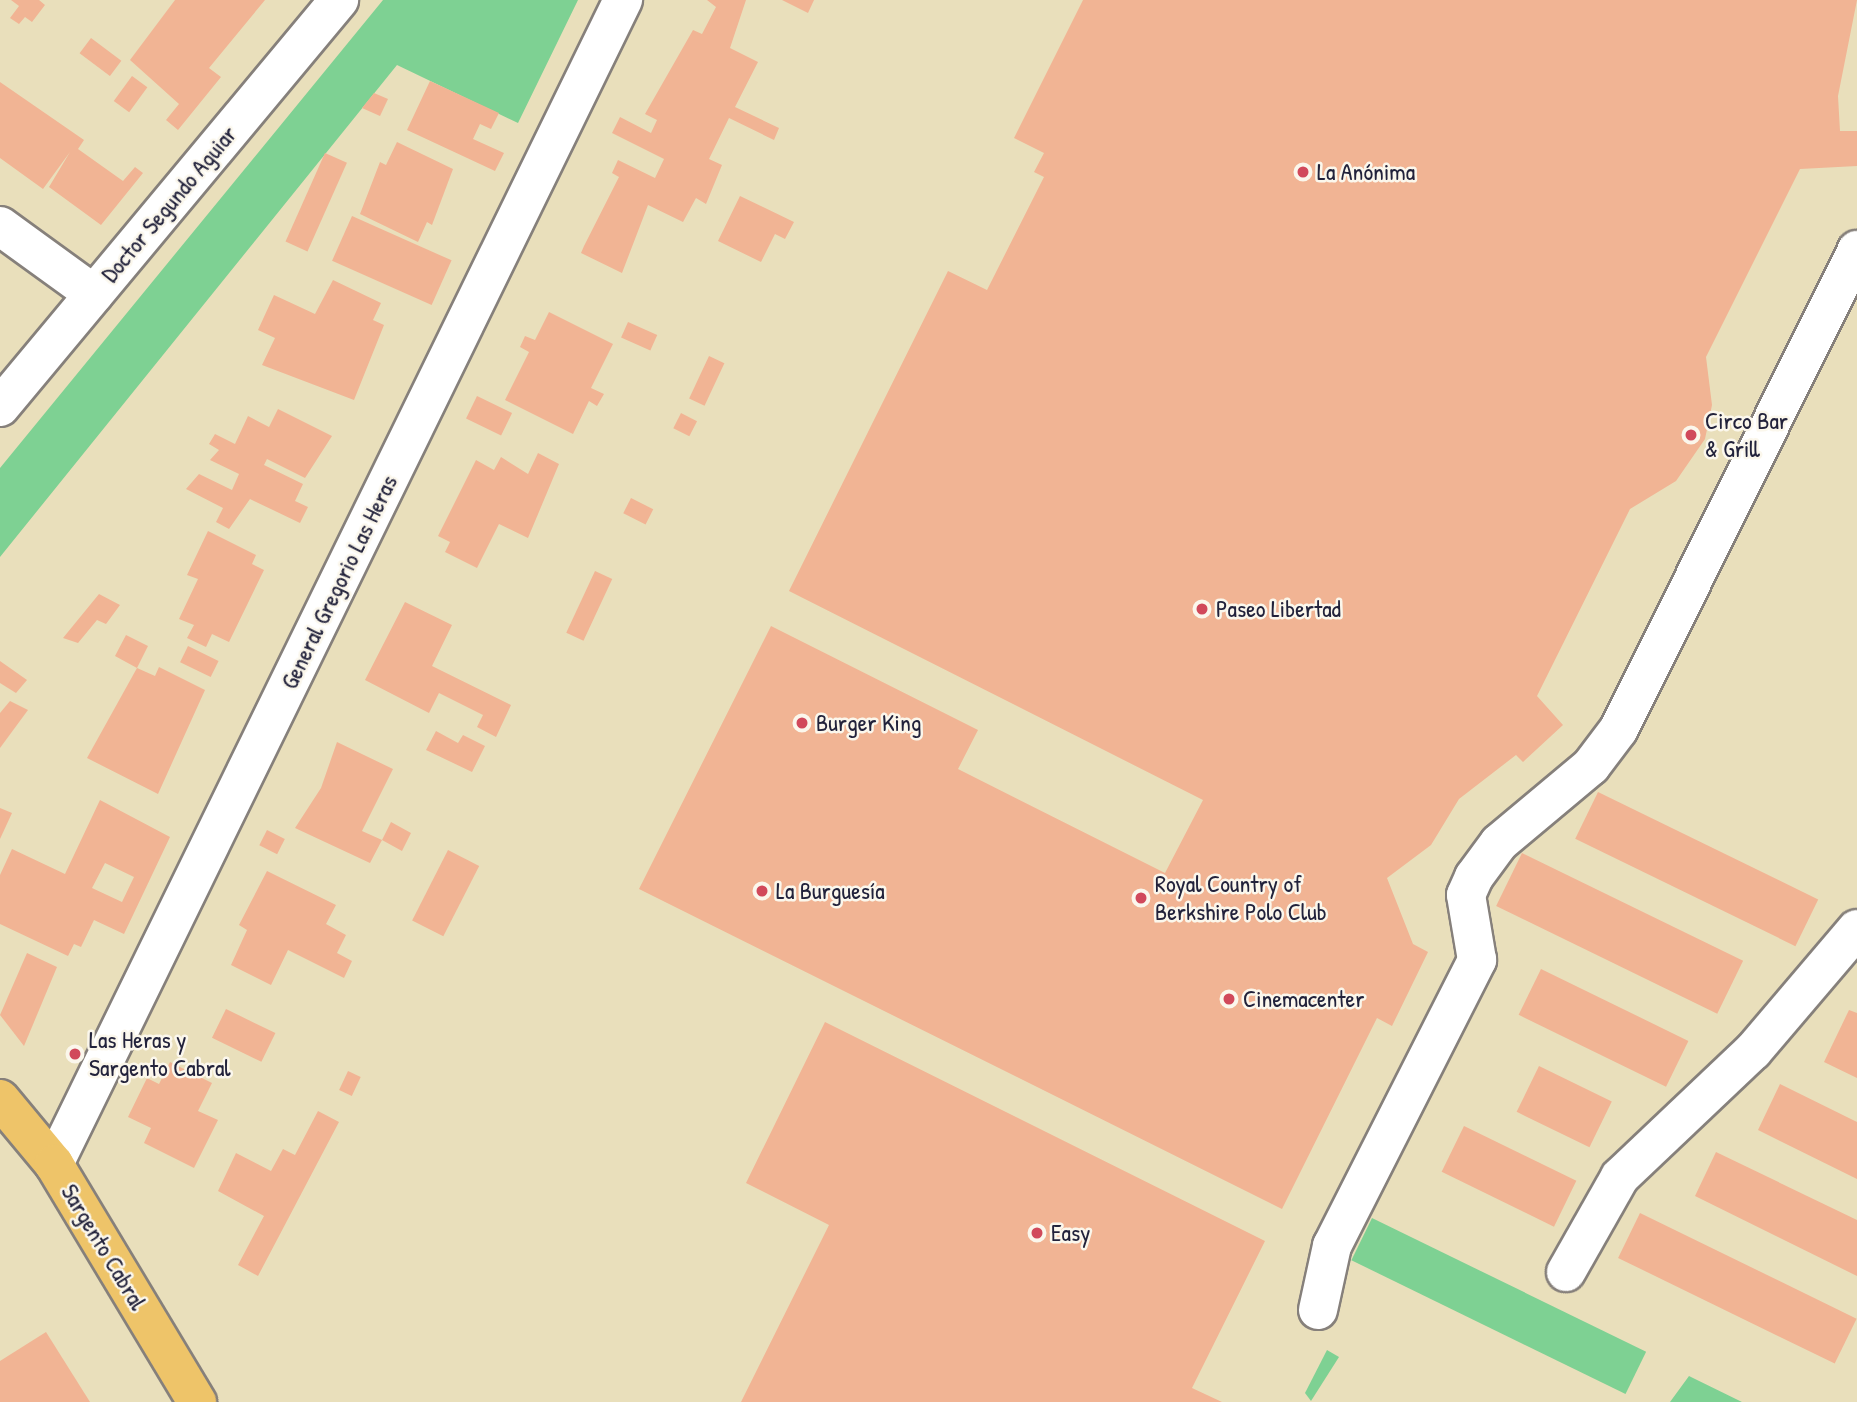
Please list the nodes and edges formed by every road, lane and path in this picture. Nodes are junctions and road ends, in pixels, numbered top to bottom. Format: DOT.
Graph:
graph roads {
  1 [pos="339,0"];
  2 [pos="624,0"];
  3 [pos="0,226"];
  4 [pos="1857,250"];
  5 [pos="94,294"];
  6 [pos="0,407"];
  7 [pos="1857,929"];
  8 [pos="0,1099"];
  9 [pos="54,1164"];
  10 [pos="1566,1272"];
  11 [pos="1318,1310"];
  12 [pos="197,1402"];
  1 -- 5 [label="street, Doctor Segundo Aguiar"];
  2 -- 9 [label="street, General Gregorio Las Heras"];
  3 -- 5 [label="street"];
  4 -- 11 [label="street"];
  5 -- 6 [label="street, Doctor Segundo Aguiar"];
  7 -- 10 [label="street"];
  8 -- 9 [label="main road, Sargento Cabral"];
  9 -- 12 [label="main road, Sargento Cabral"];
}
